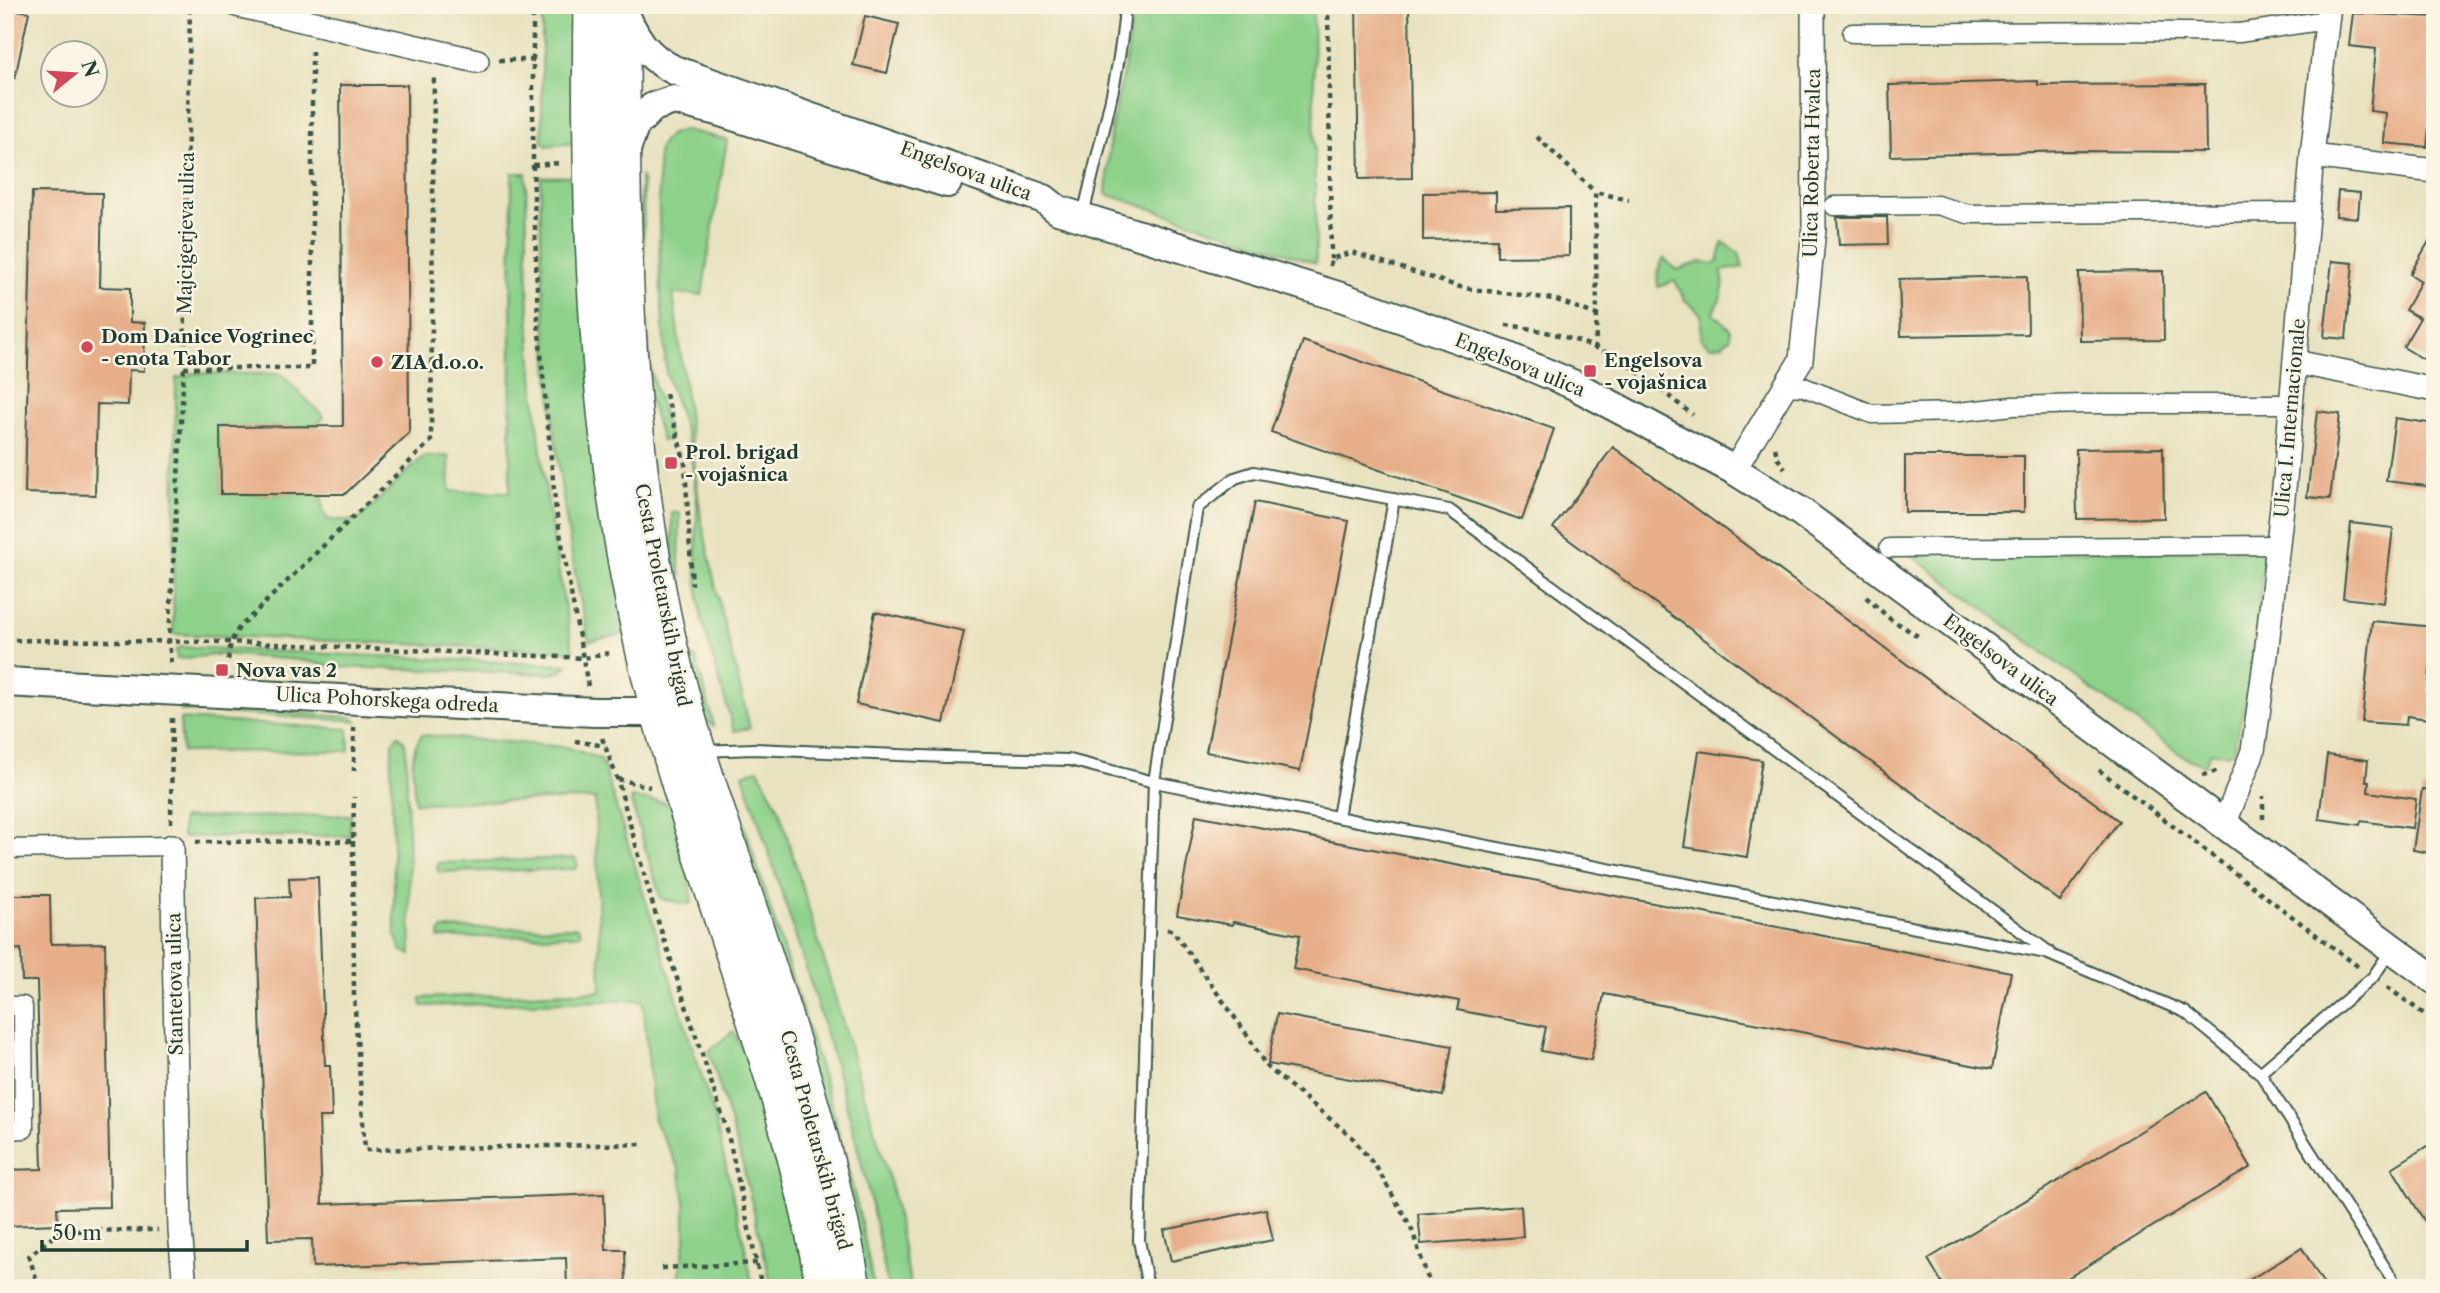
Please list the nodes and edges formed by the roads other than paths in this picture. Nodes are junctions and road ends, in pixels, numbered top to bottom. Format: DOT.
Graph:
graph roads {
  1 [pos="237,5"];
  2 [pos="1125,5"];
  3 [pos="1813,5"];
  4 [pos="612,7"];
  5 [pos="2328,13"];
  6 [pos="1852,33"];
  7 [pos="477,61"];
  8 [pos="2312,156"];
  9 [pos="622,158"];
  10 [pos="2435,171"];
  11 [pos="1834,206"];
  12 [pos="2307,212"];
  13 [pos="1071,215"];
  14 [pos="2295,362"];
  15 [pos="1786,386"];
  16 [pos="2435,390"];
  17 [pos="2290,404"];
  18 [pos="1734,470"];
  19 [pos="1394,499"];
  20 [pos="2278,545"];
  21 [pos="1889,548"];
  22 [pos="5,682"];
  23 [pos="672,712"];
  24 [pos="684,752"];
  25 [pos="1154,782"];
  26 [pos="1338,817"];
  27 [pos="2224,825"];
  28 [pos="172,846"];
  29 [pos="5,849"];
  30 [pos="2392,949"];
  31 [pos="2053,955"];
  32 [pos="2435,980"];
  33 [pos="5,1006"];
  34 [pos="2260,1073"];
  35 [pos="5,1130"];
  36 [pos="185,1288"];
  37 [pos="824,1288"];
  38 [pos="853,1288"];
  39 [pos="1148,1288"];
  40 [pos="2398,1288"];
  1 -- 7 [label="street"];
  2 -- 13 [label="lane"];
  3 -- 15 [label="street, Ulica Roberta Hvalca"];
  4 -- 9 [label="main road, Cesta Proletarskih brigad"];
  4 -- 13 [label="street, Engelsova ulica"];
  4 -- 23 [label="main road, Cesta Proletarskih brigad"];
  5 -- 6 [label="street"];
  5 -- 8 [label="street, Ulica I. Internacionale"];
  8 -- 10 [label="street"];
  8 -- 12 [label="street, Ulica I. Internacionale"];
  9 -- 13 [label="street"];
  9 -- 23 [label="main road, Cesta Proletarskih brigad"];
  11 -- 12 [label="street"];
  12 -- 14 [label="street, Ulica I. Internacionale"];
  13 -- 18 [label="street, Engelsova ulica"];
  14 -- 16 [label="street"];
  14 -- 17 [label="street, Ulica I. Internacionale"];
  15 -- 17 [label="street"];
  15 -- 18 [label="street, Ulica Roberta Hvalca"];
  17 -- 20 [label="street, Ulica I. Internacionale"];
  18 -- 27 [label="street, Engelsova ulica"];
  19 -- 25 [label="lane"];
  19 -- 26 [label="lane"];
  19 -- 31 [label="lane"];
  20 -- 21 [label="street"];
  20 -- 27 [label="street, Ulica I. Internacionale"];
  22 -- 23 [label="street, Ulica Pohorskega odreda"];
  23 -- 24 [label="main road, Cesta Proletarskih brigad"];
  24 -- 25 [label="lane"];
  24 -- 37 [label="main road, Cesta Proletarskih brigad"];
  24 -- 38 [label="main road, Cesta Proletarskih brigad"];
  25 -- 26 [label="lane"];
  25 -- 39 [label="lane"];
  26 -- 31 [label="lane"];
  27 -- 30 [label="street, Engelsova ulica"];
  28 -- 29 [label="street"];
  28 -- 36 [label="street, Stantetova ulica"];
  30 -- 32 [label="street, Engelsova ulica"];
  30 -- 34 [label="lane"];
  31 -- 34 [label="lane"];
  33 -- 35 [label="street"];
  34 -- 40 [label="lane"];
}
